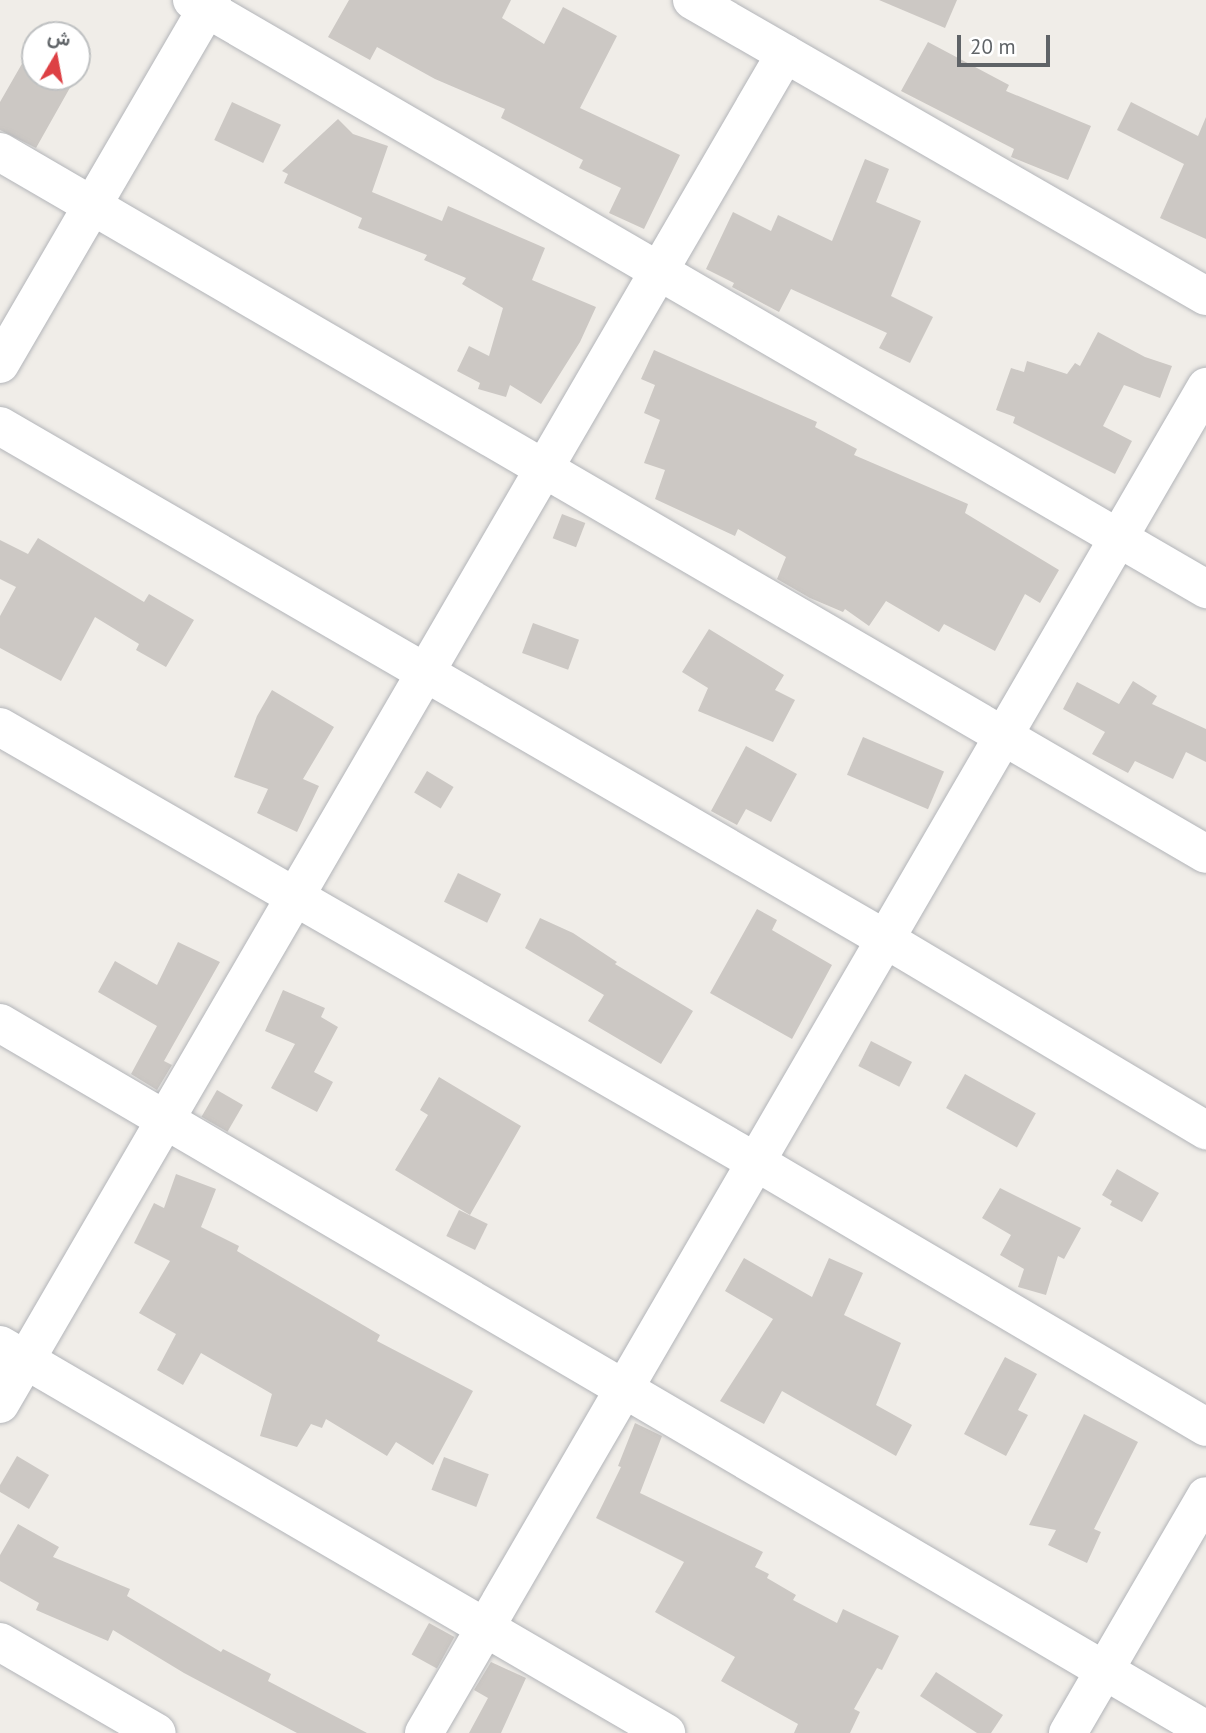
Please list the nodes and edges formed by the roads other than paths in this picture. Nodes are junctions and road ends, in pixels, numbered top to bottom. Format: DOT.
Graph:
graph roads {
  1 [pos="692,0"];
  2 [pos="203,3"];
  3 [pos="785,54"];
  4 [pos="0,152"];
  5 [pos="92,206"];
  6 [pos="659,271"];
  7 [pos="1206,296"];
  8 [pos="0,364"];
  9 [pos="1206,387"];
  10 [pos="0,426"];
  11 [pos="544,467"];
  12 [pos="1119,537"];
  13 [pos="1206,589"];
  14 [pos="425,673"];
  15 [pos="0,727"];
  16 [pos="1004,734"];
  17 [pos="1206,854"];
  18 [pos="295,897"];
  19 [pos="885,939"];
  20 [pos="0,1023"];
  21 [pos="165,1119"];
  22 [pos="1206,1130"];
  23 [pos="756,1162"];
  24 [pos="13,1352"];
  25 [pos="625,1387"];
  26 [pos="0,1404"];
  27 [pos="1206,1427"];
  28 [pos="1206,1496"];
  29 [pos="486,1626"];
  30 [pos="0,1642"];
  31 [pos="1104,1672"];
  32 [pos="1206,1730"];
  33 [pos="157,1733"];
  34 [pos="424,1733"];
  35 [pos="666,1733"];
  36 [pos="1068,1733"];
  1 -- 3 [label="street"];
  2 -- 5 [label="street"];
  2 -- 6 [label="street"];
  3 -- 6 [label="street"];
  3 -- 7 [label="street"];
  4 -- 5 [label="street"];
  5 -- 8 [label="street"];
  5 -- 11 [label="street"];
  6 -- 11 [label="street"];
  6 -- 12 [label="street"];
  9 -- 12 [label="street"];
  10 -- 14 [label="street"];
  11 -- 14 [label="street"];
  11 -- 16 [label="street"];
  12 -- 13 [label="street"];
  12 -- 16 [label="street"];
  14 -- 18 [label="street"];
  14 -- 19 [label="street"];
  15 -- 18 [label="street"];
  16 -- 17 [label="street"];
  16 -- 19 [label="street"];
  18 -- 21 [label="street"];
  18 -- 23 [label="street"];
  19 -- 22 [label="street"];
  19 -- 23 [label="street"];
  20 -- 21 [label="street"];
  21 -- 24 [label="street"];
  21 -- 25 [label="street"];
  23 -- 25 [label="street"];
  23 -- 27 [label="street"];
  24 -- 26 [label="street"];
  24 -- 29 [label="street"];
  25 -- 29 [label="street"];
  25 -- 31 [label="street"];
  28 -- 31 [label="street"];
  29 -- 34 [label="street"];
  29 -- 35 [label="street"];
  30 -- 33 [label="street"];
  31 -- 32 [label="street"];
  31 -- 36 [label="street"];
}
